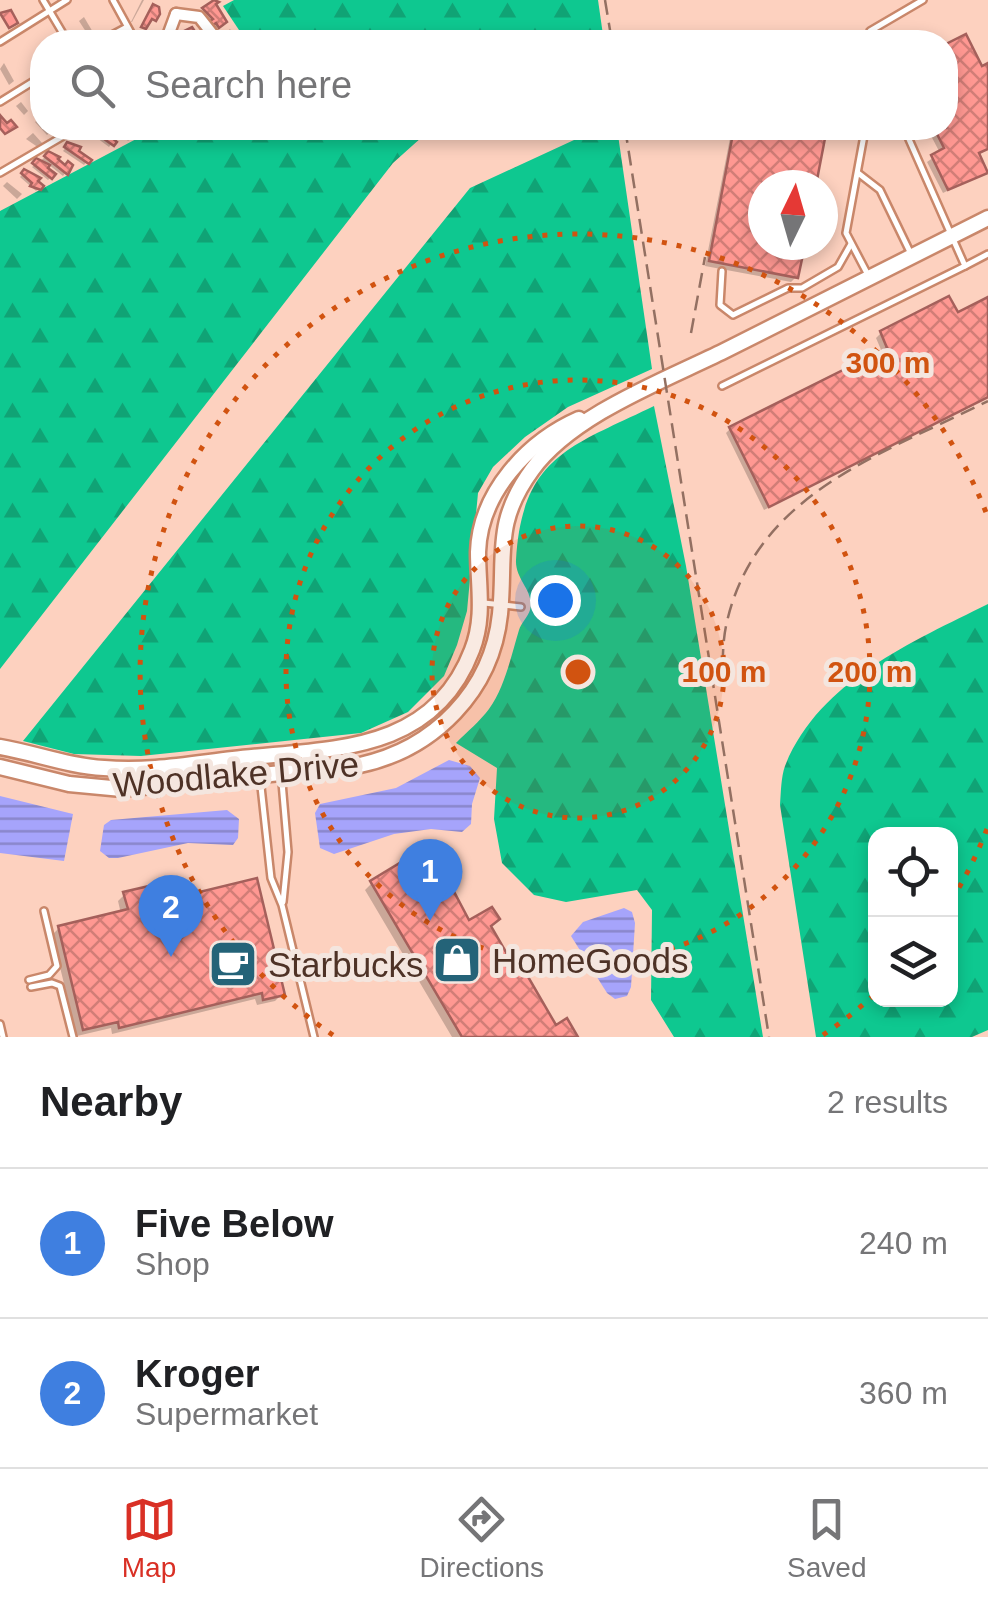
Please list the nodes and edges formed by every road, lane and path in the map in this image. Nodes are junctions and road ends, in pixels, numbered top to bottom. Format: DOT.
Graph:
graph roads {
  1 [pos="43,0"];
  2 [pos="67,0"];
  3 [pos="113,0"];
  4 [pos="168,0"];
  5 [pos="923,0"];
  6 [pos="50,10"];
  7 [pos="176,14"];
  8 [pos="128,26"];
  9 [pos="61,30"];
  10 [pos="121,30"];
  11 [pos="130,30"];
  12 [pos="170,30"];
  13 [pos="210,30"];
  14 [pos="872,30"];
  15 [pos="0,42"];
  16 [pos="30,83"];
  17 [pos="0,102"];
  18 [pos="56,140"];
  19 [pos="863,140"];
  20 [pos="909,140"];
  21 [pos="0,172"];
  22 [pos="858,172"];
  23 [pos="988,218"];
  24 [pos="952,237"];
  25 [pos="851,244"];
  26 [pos="988,254"];
  27 [pos="912,256"];
  28 [pos="965,266"];
  29 [pos="722,271"];
  30 [pos="869,278"];
  31 [pos="722,386"];
  32 [pos="612,407"];
  33 [pos="481,603"];
  34 [pos="501,605"];
  35 [pos="521,607"];
  36 [pos="0,747"];
  37 [pos="280,754"];
  38 [pos="257,756"];
  39 [pos="0,767"];
  40 [pos="281,774"];
  41 [pos="259,777"];
  42 [pos="282,906"];
  43 [pos="44,911"];
  44 [pos="0,1024"];
  45 [pos="3,1037"];
  46 [pos="73,1037"];
  47 [pos="314,1037"];
  1 -- 6 [label="lane"];
  2 -- 6 [label="lane"];
  3 -- 8 [label="lane"];
  4 -- 7 [label="street"];
  5 -- 14 [label="lane"];
  6 -- 9 [label="lane"];
  6 -- 15 [label="lane"];
  7 -- 12 [label="street"];
  7 -- 13 [label="street"];
  8 -- 10 [label="lane"];
  8 -- 11 [label="lane"];
  16 -- 17 [label="lane"];
  18 -- 21 [label="lane"];
  19 -- 22 [label="lane"];
  20 -- 24 [label="lane"];
  22 -- 25 [label="lane"];
  22 -- 27 [label="lane"];
  23 -- 24 [label="street, Woodlake Drive"];
  24 -- 27 [label="street, Woodlake Drive"];
  24 -- 28 [label="lane"];
  25 -- 29 [label="lane"];
  25 -- 30 [label="lane"];
  26 -- 28 [label="lane"];
  27 -- 30 [label="street, Woodlake Drive"];
  28 -- 31 [label="lane"];
  30 -- 32 [label="street, Woodlake Drive"];
  32 -- 33 [label="street, Woodlake Drive"];
  32 -- 34 [label="street, Woodlake Drive"];
  33 -- 34 [label="lane"];
  33 -- 37 [label="street, Woodlake Drive"];
  34 -- 35 [label="lane"];
  34 -- 40 [label="street, Woodlake Drive"];
  36 -- 38 [label="street, Woodlake Drive"];
  37 -- 38 [label="street, Woodlake Drive"];
  37 -- 40 [label="lane"];
  38 -- 41 [label="lane"];
  39 -- 41 [label="street, Woodlake Drive"];
  40 -- 41 [label="street, Woodlake Drive"];
  40 -- 42 [label="lane"];
  41 -- 42 [label="lane"];
  42 -- 47 [label="lane"];
  43 -- 46 [label="lane"];
  44 -- 45 [label="lane"];
}
